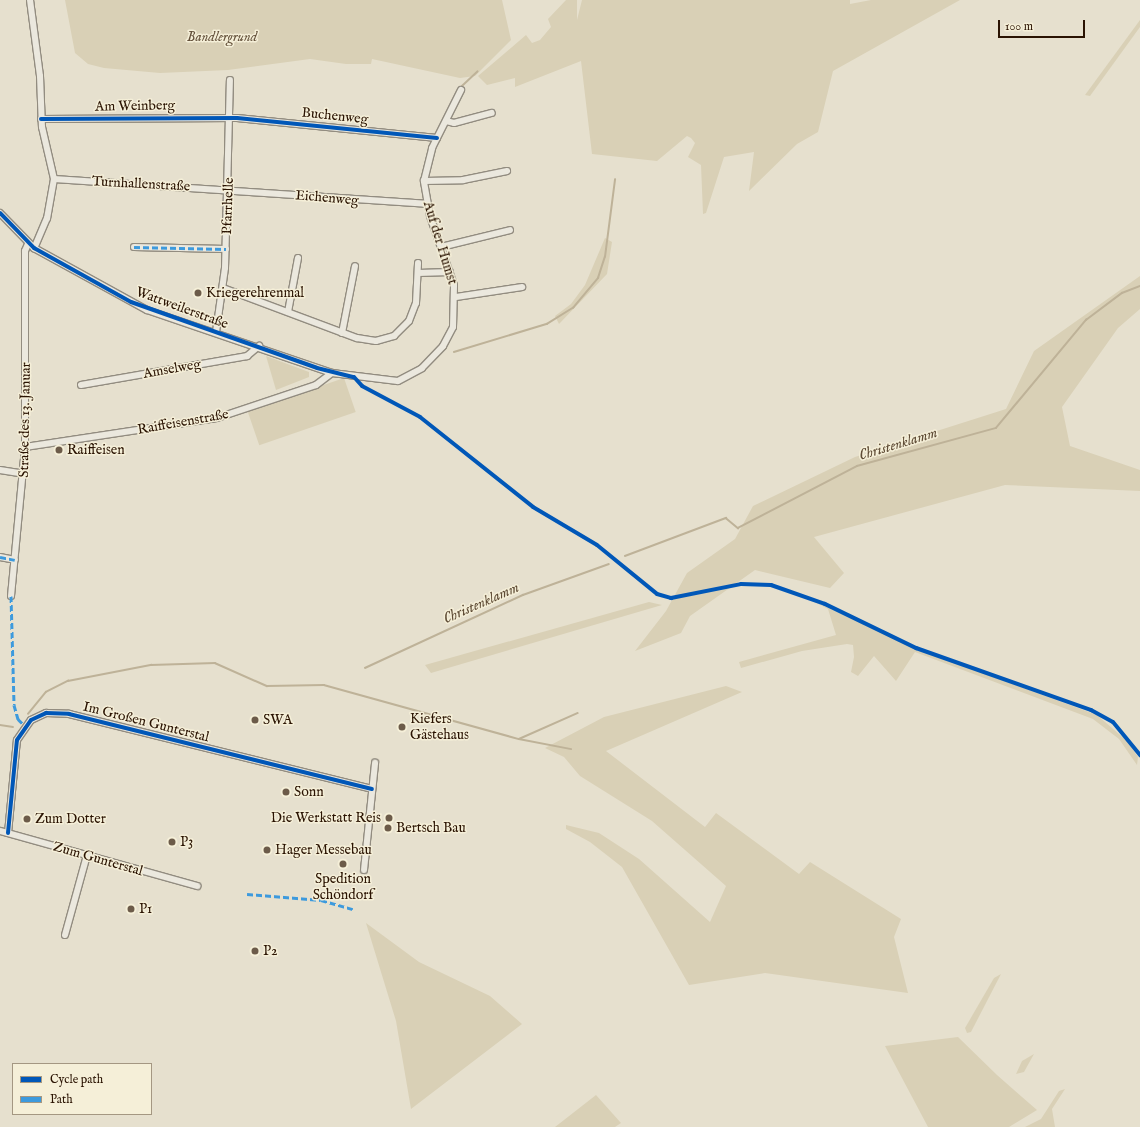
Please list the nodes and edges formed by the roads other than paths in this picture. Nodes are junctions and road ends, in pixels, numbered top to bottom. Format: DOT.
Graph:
graph roads {
  1 [pos="30,0"];
  2 [pos="230,80"];
  3 [pos="461,90"];
  4 [pos="492,114"];
  5 [pos="41,118"];
  6 [pos="230,118"];
  7 [pos="446,121"];
  8 [pos="437,138"];
  9 [pos="508,171"];
  10 [pos="54,179"];
  11 [pos="424,181"];
  12 [pos="228,189"];
  13 [pos="426,204"];
  14 [pos="0,214"];
  15 [pos="510,230"];
  16 [pos="28,244"];
  17 [pos="134,247"];
  18 [pos="441,247"];
  19 [pos="34,248"];
  20 [pos="226,250"];
  21 [pos="298,258"];
  22 [pos="418,263"];
  23 [pos="355,266"];
  24 [pos="450,272"];
  25 [pos="418,273"];
  26 [pos="522,287"];
  27 [pos="223,288"];
  28 [pos="456,297"];
  29 [pos="288,312"];
  30 [pos="216,332"];
  31 [pos="342,333"];
  32 [pos="259,346"];
  33 [pos="332,373"];
  34 [pos="354,377"];
  35 [pos="82,385"];
  36 [pos="25,447"];
  37 [pos="0,470"];
  38 [pos="24,474"];
  39 [pos="0,557"];
  40 [pos="15,560"];
  41 [pos="11,596"];
  42 [pos="375,763"];
  43 [pos="372,789"];
  44 [pos="0,831"];
  45 [pos="8,833"];
  46 [pos="87,855"];
  47 [pos="364,870"];
  48 [pos="197,886"];
  49 [pos="65,935"];
  1 -- 5 [label="street"];
  2 -- 6 [label="street, Pfarrhelle"];
  3 -- 7 [label="street, Auf der Humst"];
  4 -- 7 [label="street"];
  5 -- 6 [label="street, Am Weinberg"];
  5 -- 10 [label="street"];
  6 -- 8 [label="street, Buchenweg"];
  6 -- 12 [label="street, Pfarrhelle"];
  7 -- 8 [label="street, Auf der Humst"];
  8 -- 11 [label="street, Auf der Humst"];
  9 -- 11 [label="street"];
  10 -- 12 [label="street, Turnhallenstraße"];
  10 -- 19 [label="street"];
  11 -- 13 [label="street, Auf der Humst"];
  12 -- 13 [label="street, Eichenweg"];
  12 -- 20 [label="street, Pfarrhelle"];
  13 -- 18 [label="street, Auf der Humst"];
  14 -- 16 [label="street, Wattweilerstraße"];
  15 -- 18 [label="street"];
  16 -- 19 [label="street, Wattweilerstraße"];
  16 -- 36 [label="street, Straße des 13. Januar"];
  17 -- 20 [label="street"];
  18 -- 24 [label="street, Auf der Humst"];
  19 -- 30 [label="street, Wattweilerstraße"];
  20 -- 27 [label="street, Pfarrhelle"];
  21 -- 29 [label="street"];
  22 -- 25 [label="street"];
  23 -- 31 [label="street"];
  24 -- 25 [label="street"];
  24 -- 28 [label="street, Auf der Humst"];
  25 -- 31 [label="street"];
  26 -- 28 [label="street"];
  27 -- 29 [label="street"];
  27 -- 30 [label="street, Pfarrhelle"];
  28 -- 34 [label="street, Auf der Humst"];
  29 -- 31 [label="street"];
  30 -- 32 [label="street, Wattweilerstraße"];
  32 -- 33 [label="street, Wattweilerstraße"];
  32 -- 35 [label="street, Amselweg"];
  33 -- 34 [label="street, Wattweilerstraße"];
  33 -- 36 [label="street, Raiffeisenstraße"];
  36 -- 38 [label="street, Straße des 13. Januar"];
  37 -- 38 [label="street"];
  38 -- 40 [label="street, Straße des 13. Januar"];
  39 -- 40 [label="street"];
  40 -- 41 [label="street, Straße des 13. Januar"];
  42 -- 43 [label="street"];
  43 -- 45 [label="street, Im Großen Gunterstal"];
  43 -- 47 [label="street"];
  44 -- 45 [label="street, Zum Gunterstal"];
  45 -- 46 [label="street, Zum Gunterstal"];
  46 -- 48 [label="street, Zum Gunterstal"];
  46 -- 49 [label="street"];
}
